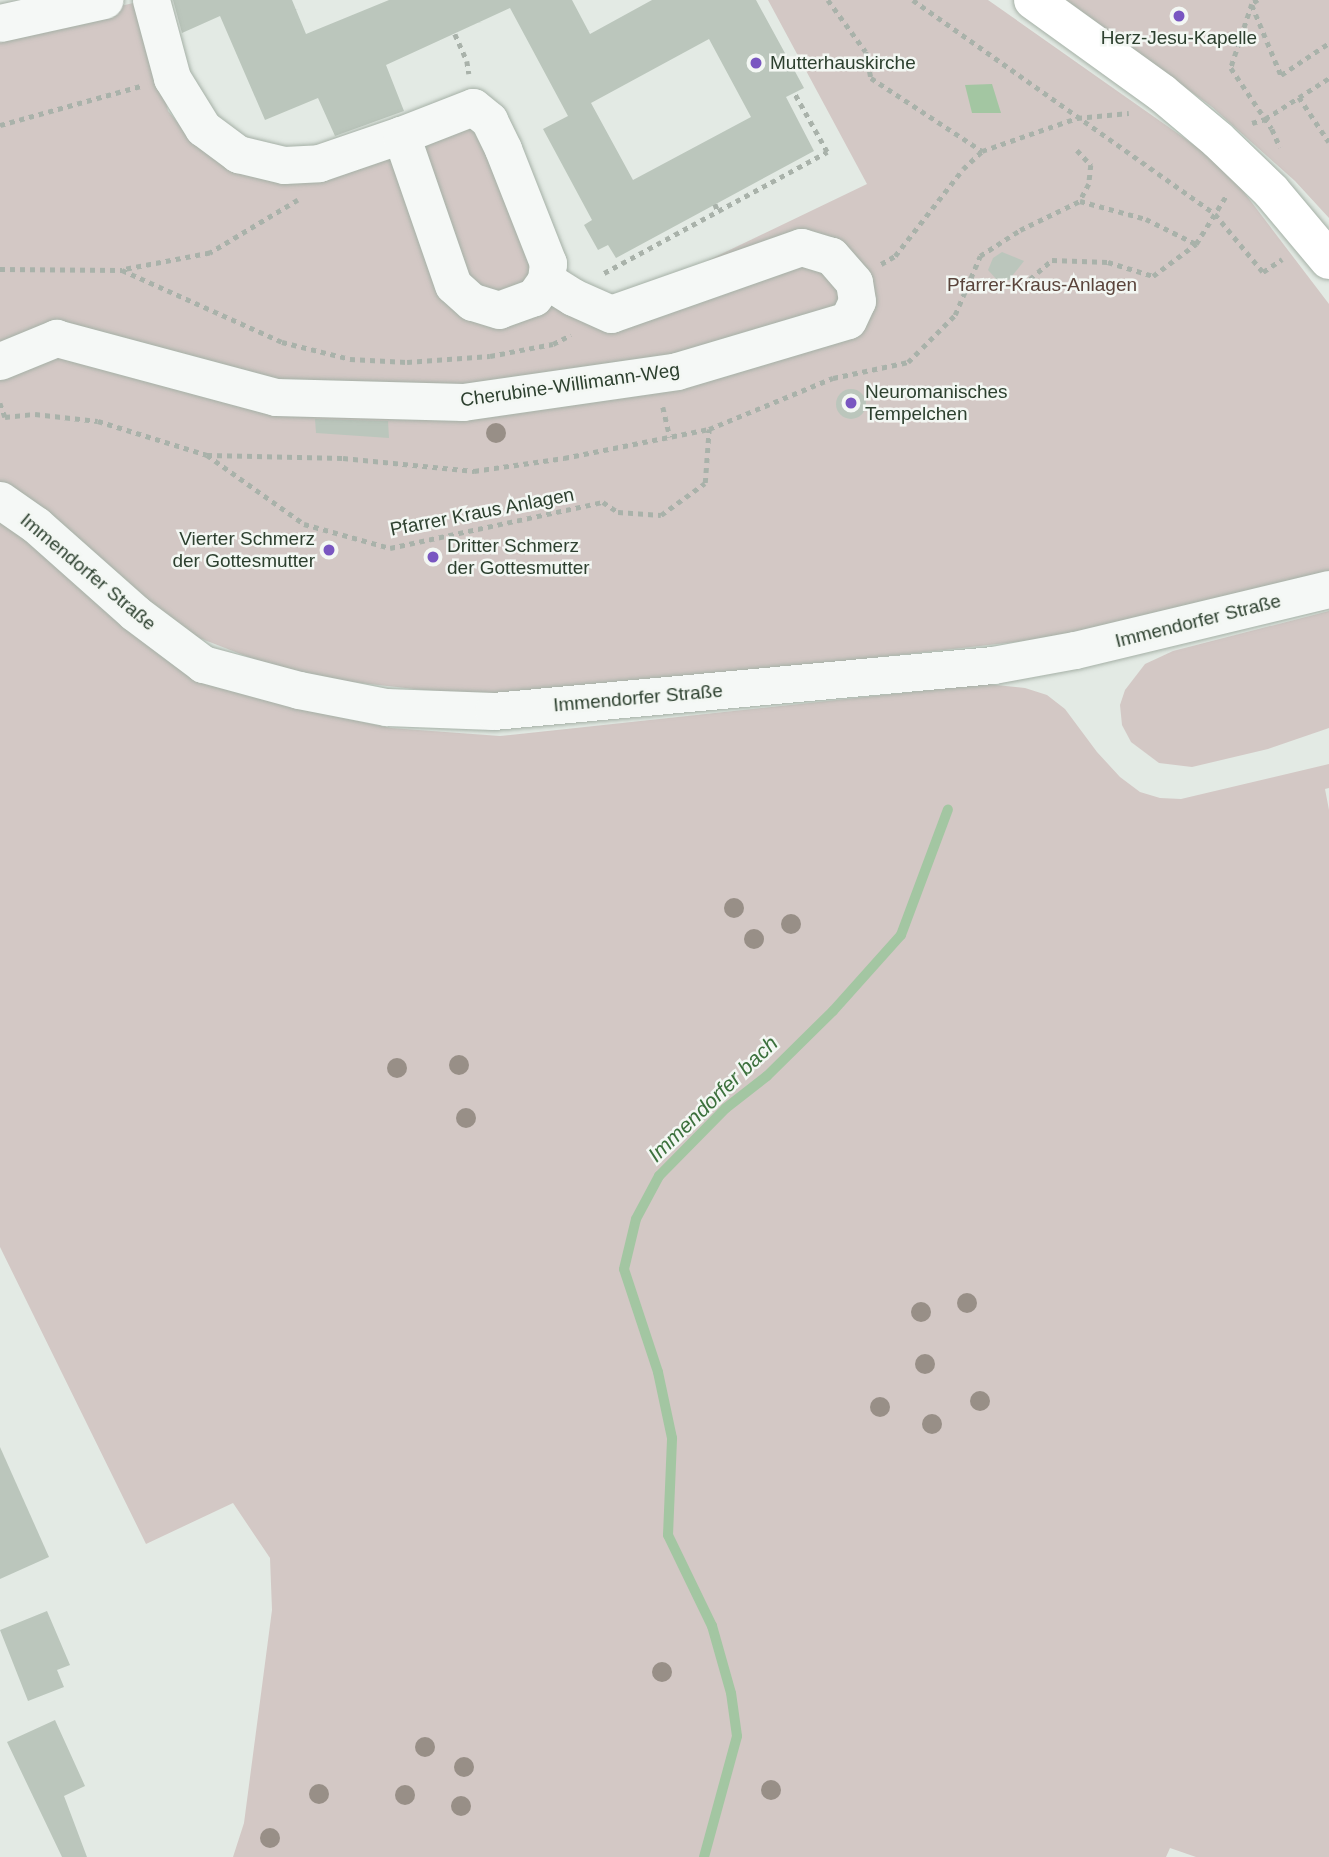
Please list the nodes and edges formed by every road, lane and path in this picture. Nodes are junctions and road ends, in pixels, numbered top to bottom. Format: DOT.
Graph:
graph roads {
  1 [pos="104,0"];
  2 [pos="151,0"];
  3 [pos="828,0"];
  4 [pos="913,0"];
  5 [pos="1033,0"];
  6 [pos="1258,0"];
  7 [pos="1252,4"];
  8 [pos="0,23"];
  9 [pos="455,33"];
  10 [pos="1329,43"];
  11 [pos="467,61"];
  12 [pos="172,78"];
  13 [pos="1329,78"];
  14 [pos="794,93"];
  15 [pos="1299,97"];
  16 [pos="1132,113"];
  17 [pos="1077,118"];
  18 [pos="1265,119"];
  19 [pos="0,125"];
  20 [pos="401,135"];
  21 [pos="1329,142"];
  22 [pos="1077,150"];
  23 [pos="1281,150"];
  24 [pos="982,151"];
  25 [pos="1234,189"];
  26 [pos="305,195"];
  27 [pos="1080,201"];
  28 [pos="715,204"];
  29 [pos="719,211"];
  30 [pos="1215,214"];
  31 [pos="1196,244"];
  32 [pos="1291,254"];
  33 [pos="1329,260"];
  34 [pos="0,269"];
  35 [pos="122,270"];
  36 [pos="1030,279"];
  37 [pos="854,282"];
  38 [pos="553,285"];
  39 [pos="599,310"];
  40 [pos="0,361"];
  41 [pos="0,403"];
  42 [pos="709,429"];
  43 [pos="207,455"];
  44 [pos="0,500"];
  45 [pos="1329,589"];
  1 -- 8 [label="street"];
  2 -- 12 [label="street"];
  3 -- 24 [label="path"];
  4 -- 17 [label="path"];
  5 -- 33 [label="main road"];
  6 -- 7 [label="path"];
  7 -- 10 [label="path"];
  7 -- 18 [label="path"];
  9 -- 11 [label="path"];
  12 -- 19 [label="path"];
  12 -- 20 [label="street"];
  13 -- 15 [label="path"];
  14 -- 29 [label="path"];
  15 -- 18 [label="path"];
  15 -- 21 [label="path"];
  16 -- 17 [label="path"];
  17 -- 24 [label="path"];
  17 -- 30 [label="path"];
  18 -- 23 [label="path"];
  20 -- 38 [label="street"];
  20 -- 38 [label="street"];
  22 -- 27 [label="path"];
  24 -- 37 [label="path"];
  25 -- 30 [label="path"];
  26 -- 35 [label="path"];
  27 -- 31 [label="path"];
  27 -- 42 [label="path"];
  28 -- 29 [label="path"];
  29 -- 38 [label="path"];
  30 -- 31 [label="path"];
  30 -- 32 [label="path"];
  31 -- 36 [label="path"];
  34 -- 35 [label="path"];
  35 -- 39 [label="path"];
  37 -- 39 [label="street"];
  37 -- 40 [label="street, Cherubine-Willimann-Weg"];
  38 -- 39 [label="street"];
  41 -- 43 [label="path, Pfarrer Kraus Anlagen"];
  42 -- 43 [label="path"];
  42 -- 43 [label="path, Pfarrer Kraus Anlagen"];
  44 -- 45 [label="street, Immendorfer Straße"];
}
